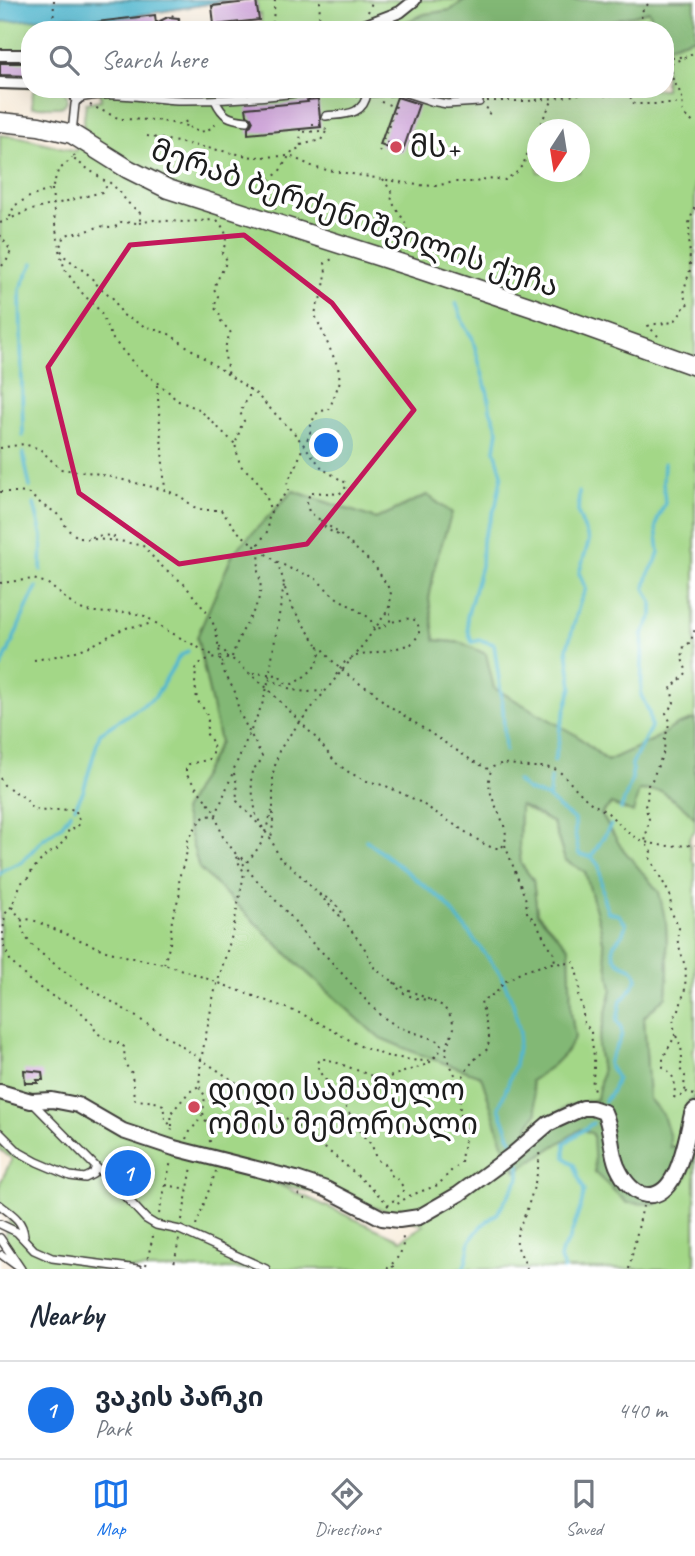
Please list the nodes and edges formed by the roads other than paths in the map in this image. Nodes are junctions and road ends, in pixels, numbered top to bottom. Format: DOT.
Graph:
graph roads {
  1 [pos="415,0"];
  2 [pos="378,21"];
  3 [pos="0,55"];
  4 [pos="21,55"];
  5 [pos="0,83"];
  6 [pos="21,84"];
  7 [pos="77,98"];
  8 [pos="151,98"];
  9 [pos="240,98"];
  10 [pos="366,98"];
  11 [pos="425,98"];
  12 [pos="215,100"];
  13 [pos="479,102"];
  14 [pos="326,120"];
  15 [pos="247,121"];
  16 [pos="0,122"];
  17 [pos="72,134"];
  18 [pos="695,366"];
  19 [pos="0,1092"];
  20 [pos="31,1101"];
  21 [pos="695,1110"];
  22 [pos="0,1133"];
  23 [pos="96,1167"];
  24 [pos="0,1205"];
  25 [pos="0,1224"];
  26 [pos="21,1235"];
  27 [pos="0,1238"];
  28 [pos="2,1255"];
  29 [pos="142,1268"];
  30 [pos="20,1269"];
  31 [pos="266,1269"];
  1 -- 2 [label="street"];
  3 -- 4 [label="street"];
  5 -- 6 [label="street"];
  7 -- 17 [label="lane"];
  8 -- 12 [label="lane"];
  9 -- 12 [label="lane"];
  10 -- 14 [label="lane"];
  11 -- 13 [label="lane"];
  12 -- 15 [label="lane"];
  16 -- 17 [label="street, მერაბ ბერძენიშვილის ქუჩა"];
  17 -- 18 [label="street, მერაბ ბერძენიშვილის ქუჩა"];
  19 -- 20 [label="street"];
  20 -- 21 [label="street"];
  20 -- 23 [label="lane"];
  22 -- 23 [label="lane"];
  23 -- 31 [label="lane"];
  24 -- 26 [label="lane"];
  25 -- 26 [label="lane"];
  26 -- 29 [label="lane"];
  27 -- 30 [label="lane"];
  28 -- 30 [label="lane"];
}
